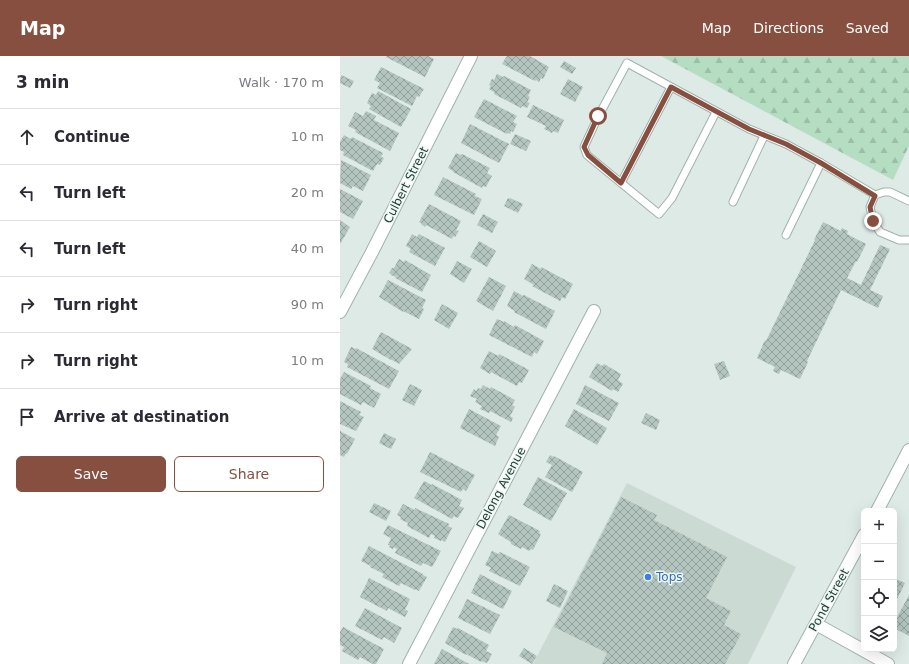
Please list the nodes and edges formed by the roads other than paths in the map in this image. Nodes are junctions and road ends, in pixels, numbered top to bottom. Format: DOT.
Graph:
graph roads {
  1 [pos="471,56"];
  2 [pos="671,87"];
  3 [pos="716,112"];
  4 [pos="764,136"];
  5 [pos="821,163"];
  6 [pos="621,183"];
  7 [pos="875,196"];
  8 [pos="909,201"];
  9 [pos="734,202"];
  10 [pos="786,235"];
  11 [pos="909,240"];
  12 [pos="594,311"];
  13 [pos="340,312"];
  14 [pos="909,450"];
  15 [pos="879,508"];
  16 [pos="861,542"];
  17 [pos="816,624"];
  18 [pos="409,664"];
  19 [pos="794,664"];
  20 [pos="888,664"];
  1 -- 13 [label="street, Culbert Street"];
  2 -- 3 [label="lane"];
  2 -- 6 [label="lane"];
  2 -- 6 [label="lane"];
  3 -- 4 [label="lane"];
  3 -- 6 [label="lane"];
  4 -- 5 [label="lane"];
  4 -- 9 [label="lane"];
  5 -- 7 [label="lane"];
  5 -- 10 [label="lane"];
  7 -- 8 [label="lane"];
  7 -- 11 [label="lane"];
  12 -- 18 [label="street, Delong Avenue"];
  14 -- 15 [label="street"];
  16 -- 17 [label="street, Pond Street"];
  17 -- 19 [label="street, Pond Street"];
  17 -- 20 [label="street"];
}
